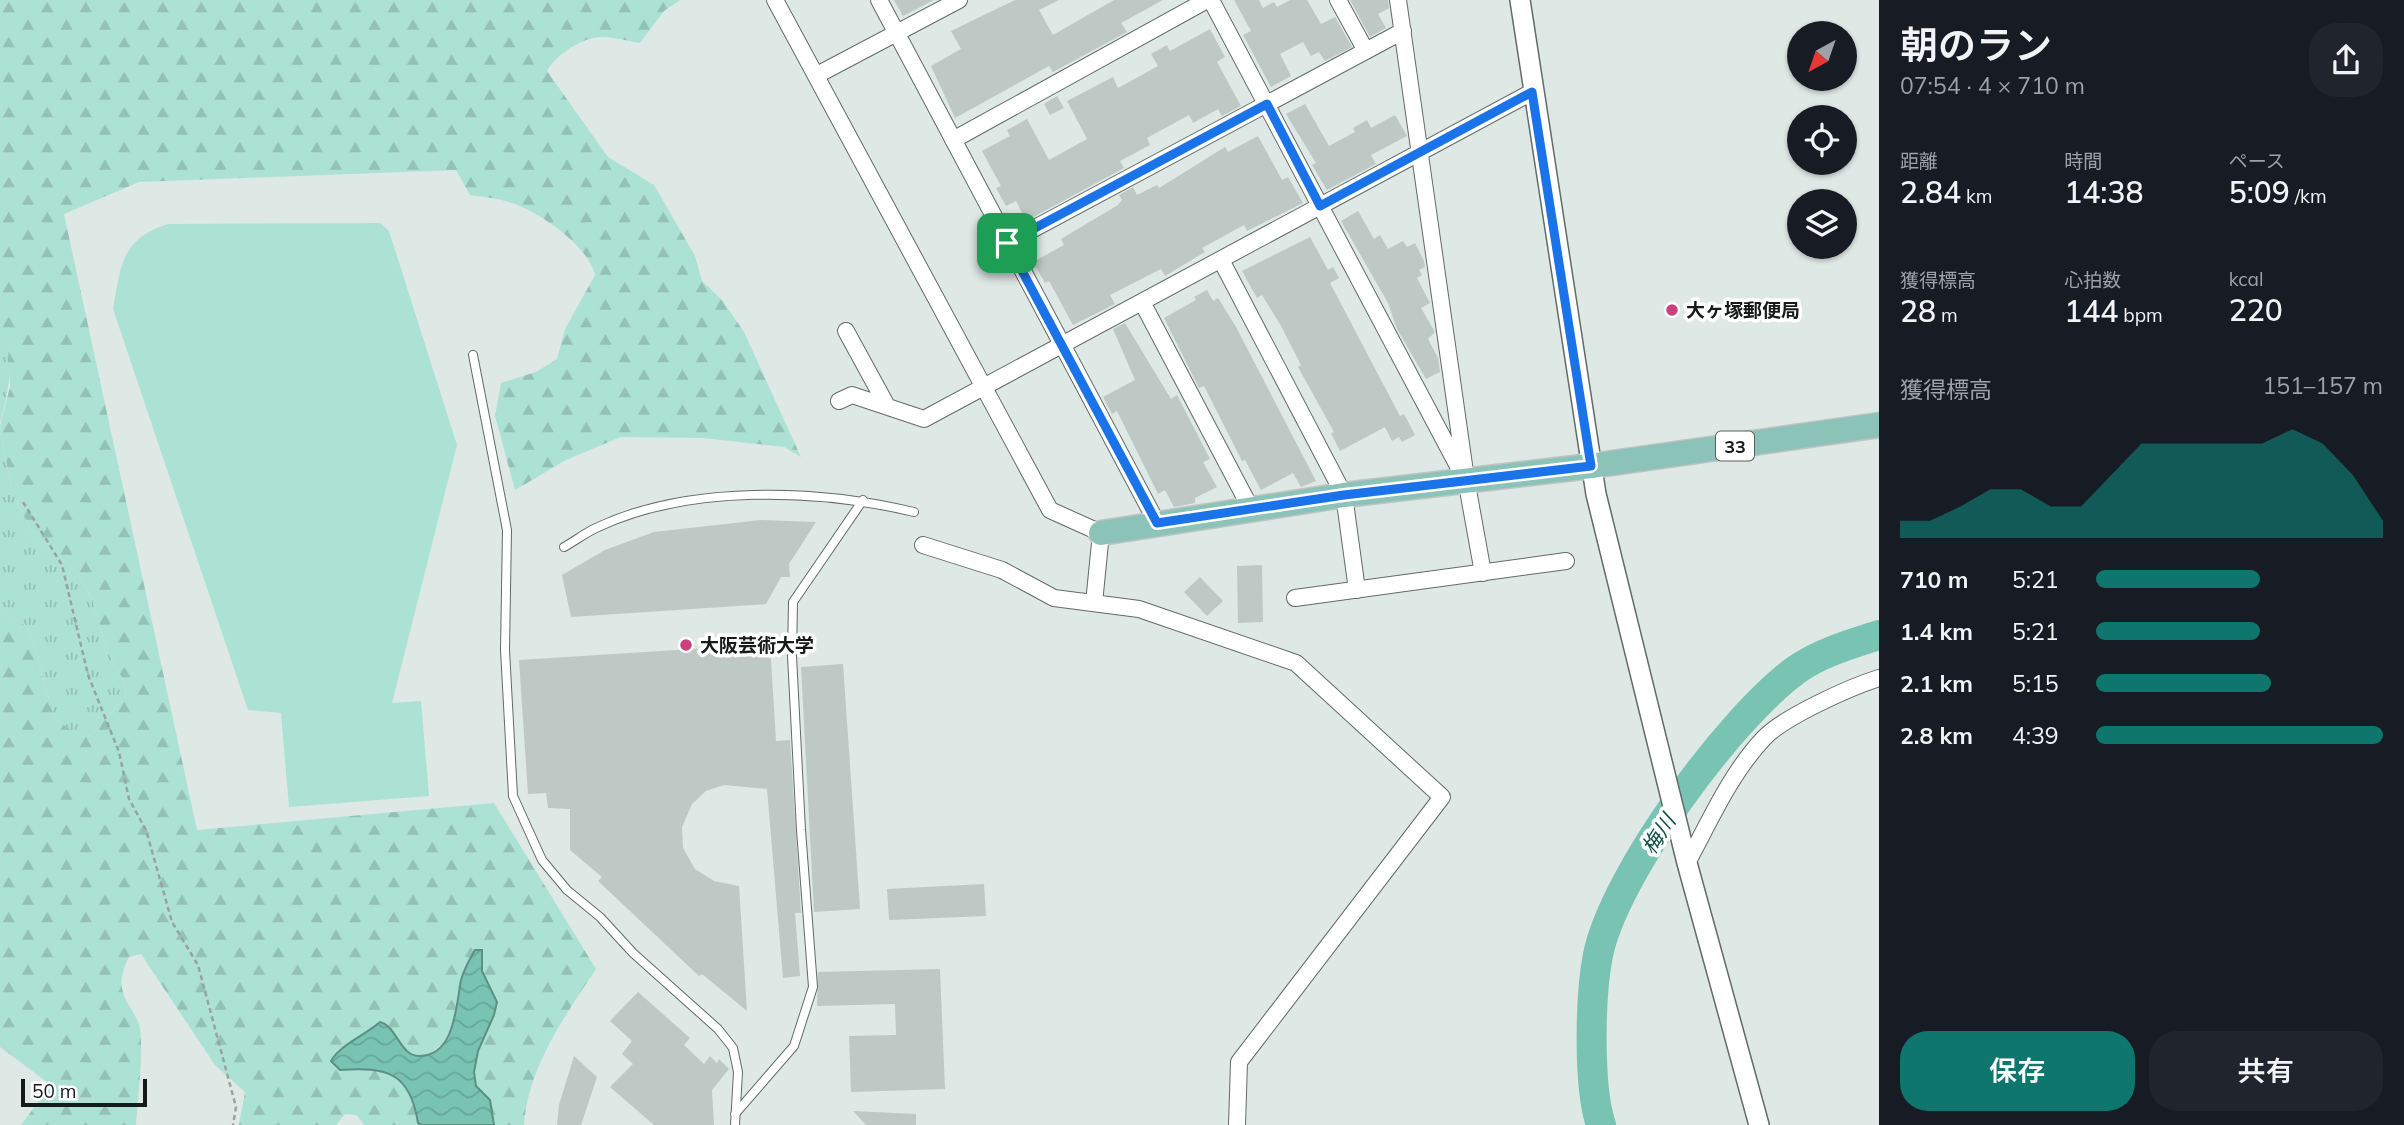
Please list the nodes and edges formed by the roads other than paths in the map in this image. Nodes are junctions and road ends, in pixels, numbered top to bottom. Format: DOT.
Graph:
graph roads {
  1 [pos="775,0"];
  2 [pos="879,0"];
  3 [pos="959,0"];
  4 [pos="1209,0"];
  5 [pos="1338,0"];
  6 [pos="1398,0"];
  7 [pos="1520,0"];
  8 [pos="1403,31"];
  9 [pos="897,33"];
  10 [pos="1366,51"];
  11 [pos="817,75"];
  12 [pos="1532,92"];
  13 [pos="1267,104"];
  14 [pos="953,140"];
  15 [pos="1419,153"];
  16 [pos="1320,206"];
  17 [pos="1007,243"];
  18 [pos="1221,260"];
  19 [pos="1142,302"];
  20 [pos="846,331"];
  21 [pos="1062,344"];
  22 [pos="473,355"];
  23 [pos="982,388"];
  24 [pos="839,401"];
  25 [pos="887,406"];
  26 [pos="1879,425"];
  27 [pos="1591,466"];
  28 [pos="1466,479"];
  29 [pos="1344,495"];
  30 [pos="863,500"];
  31 [pos="1251,509"];
  32 [pos="914,512"];
  33 [pos="1157,523"];
  34 [pos="1101,533"];
  35 [pos="923,545"];
  36 [pos="564,547"];
  37 [pos="1566,561"];
  38 [pos="1483,573"];
  39 [pos="1357,590"];
  40 [pos="1295,598"];
  41 [pos="1094,603"];
  42 [pos="1879,678"];
  43 [pos="1687,863"];
  44 [pos="735,1114"];
  45 [pos="735,1125"];
  46 [pos="1237,1125"];
  47 [pos="1759,1125"];
  1 -- 11 [label="street"];
  2 -- 9 [label="street"];
  3 -- 9 [label="street"];
  4 -- 13 [label="street"];
  4 -- 14 [label="street"];
  5 -- 10 [label="street"];
  6 -- 8 [label="street"];
  7 -- 12 [label="street"];
  8 -- 10 [label="street"];
  8 -- 15 [label="street"];
  9 -- 11 [label="street"];
  9 -- 14 [label="street"];
  10 -- 13 [label="street"];
  11 -- 23 [label="street"];
  12 -- 15 [label="street"];
  12 -- 27 [label="street"];
  13 -- 16 [label="street"];
  13 -- 17 [label="street"];
  14 -- 17 [label="street"];
  15 -- 16 [label="street"];
  15 -- 28 [label="street"];
  16 -- 18 [label="street"];
  16 -- 28 [label="street"];
  17 -- 21 [label="street"];
  18 -- 19 [label="street"];
  18 -- 29 [label="street"];
  19 -- 21 [label="street"];
  19 -- 31 [label="street"];
  20 -- 25 [label="street"];
  21 -- 23 [label="street"];
  21 -- 33 [label="street"];
  22 -- 44 [label="lane"];
  23 -- 25 [label="street"];
  23 -- 34 [label="street"];
  24 -- 25 [label="street"];
  26 -- 27 [label="main road, 33"];
  27 -- 28 [label="main road, 33"];
  27 -- 43 [label="street"];
  28 -- 29 [label="main road, 33"];
  28 -- 38 [label="street"];
  29 -- 31 [label="main road, 33"];
  29 -- 39 [label="street"];
  30 -- 32 [label="lane"];
  30 -- 36 [label="lane"];
  30 -- 44 [label="lane"];
  31 -- 33 [label="main road, 33"];
  33 -- 34 [label="main road, 33"];
  34 -- 41 [label="street"];
  35 -- 41 [label="street"];
  37 -- 38 [label="street"];
  38 -- 39 [label="street"];
  39 -- 40 [label="street"];
  41 -- 46 [label="street"];
  42 -- 43 [label="street"];
  43 -- 47 [label="street"];
  44 -- 45 [label="lane"];
}
